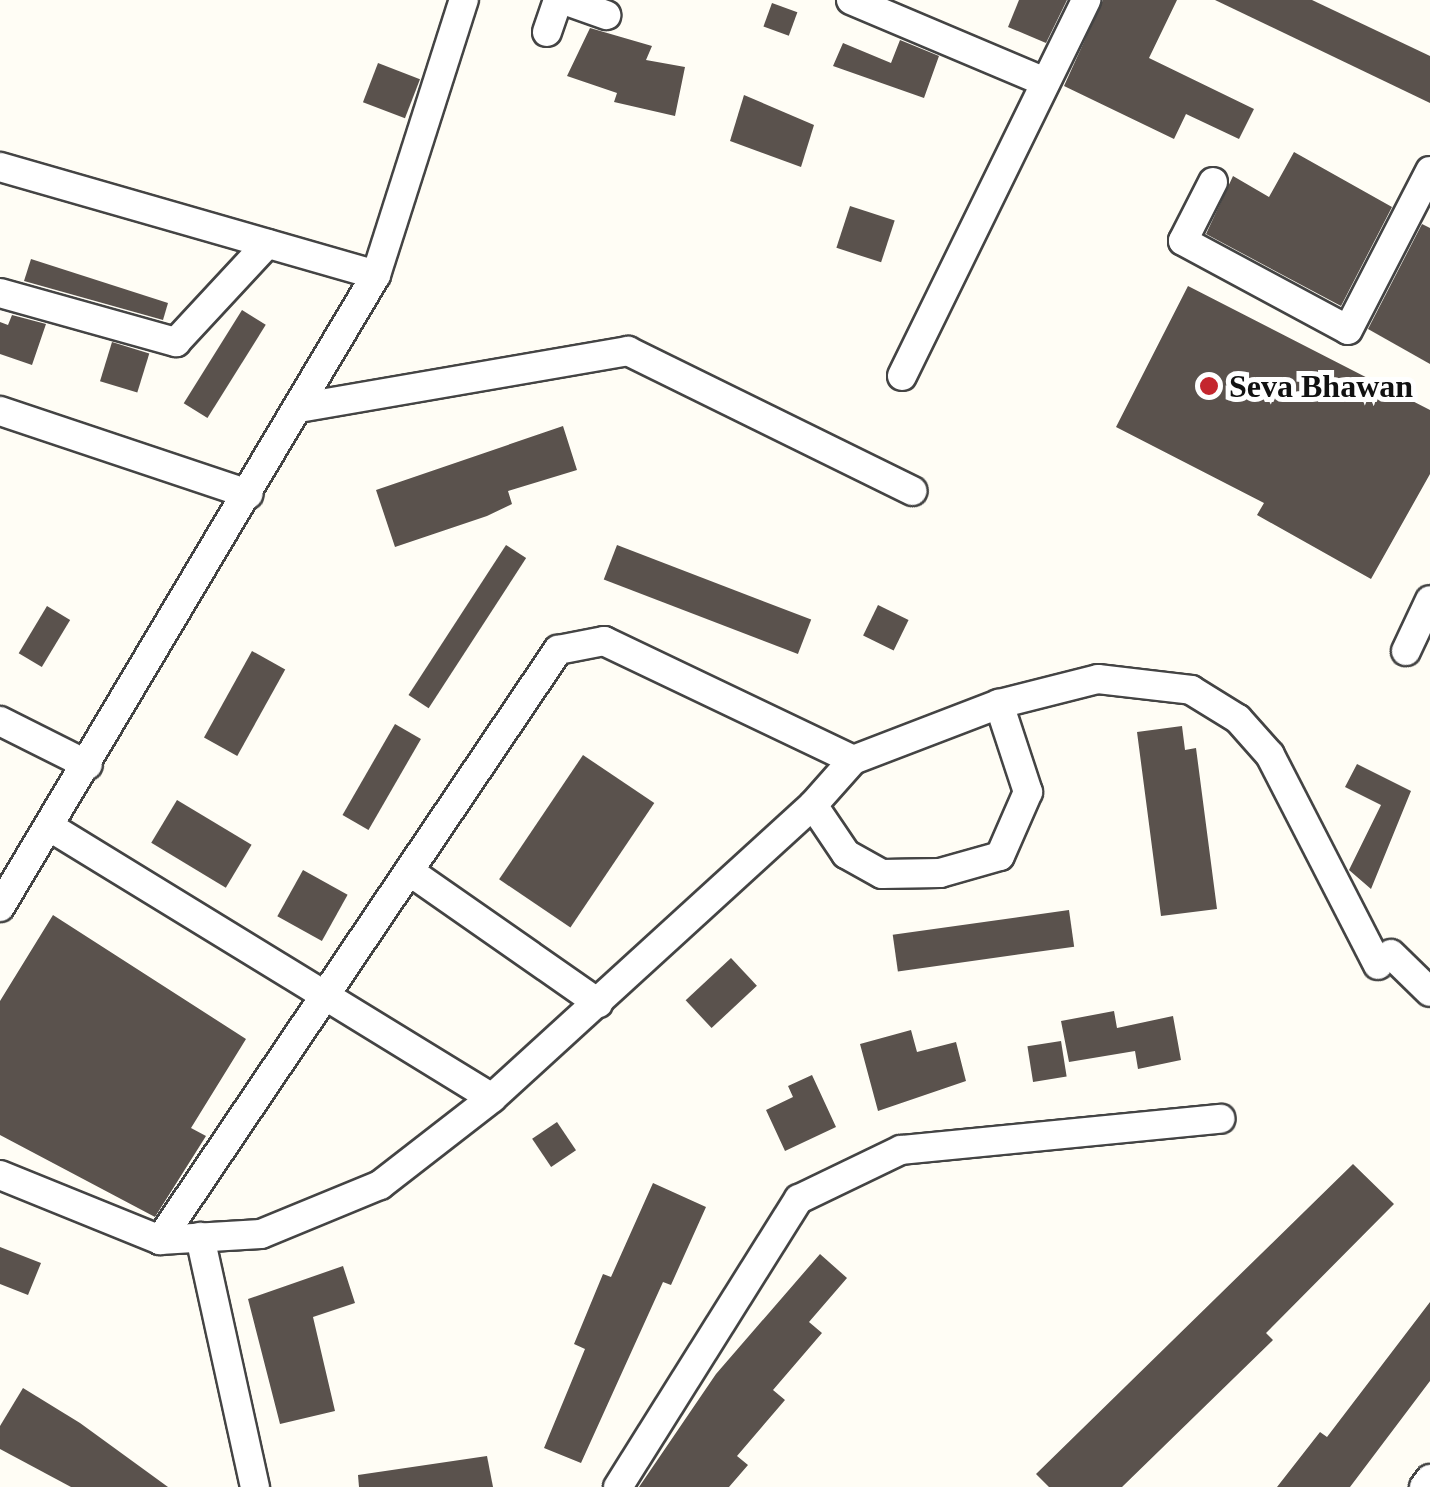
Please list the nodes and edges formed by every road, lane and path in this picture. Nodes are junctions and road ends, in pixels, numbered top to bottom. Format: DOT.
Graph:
graph roads {
  1 [pos="464,0"];
  2 [pos="561,0"];
  3 [pos="851,0"];
  4 [pos="1086,0"];
  5 [pos="606,16"];
  6 [pos="547,32"];
  7 [pos="1046,82"];
  8 [pos="0,167"];
  9 [pos="1430,171"];
  10 [pos="1213,182"];
  11 [pos="266,244"];
  12 [pos="376,276"];
  13 [pos="0,292"];
  14 [pos="902,376"];
  15 [pos="304,408"];
  16 [pos="0,411"];
  17 [pos="912,491"];
  18 [pos="248,494"];
  19 [pos="1430,600"];
  20 [pos="1406,652"];
  21 [pos="999,704"];
  22 [pos="0,721"];
  23 [pos="853,760"];
  24 [pos="88,764"];
  25 [pos="813,805"];
  26 [pos="50,827"];
  27 [pos="409,871"];
  28 [pos="0,907"];
  29 [pos="1430,992"];
  30 [pos="326,997"];
  31 [pos="598,1003"];
  32 [pos="492,1098"];
  33 [pos="1220,1118"];
  34 [pos="0,1175"];
  35 [pos="200,1237"];
  36 [pos="160,1240"];
  37 [pos="1430,1480"];
  38 [pos="255,1487"];
  39 [pos="618,1487"];
  40 [pos="1424,1487"];
  1 -- 12 [label="street"];
  2 -- 5 [label="street"];
  2 -- 6 [label="street"];
  3 -- 7 [label="street"];
  4 -- 7 [label="street"];
  7 -- 14 [label="street"];
  8 -- 11 [label="street"];
  9 -- 10 [label="street"];
  11 -- 12 [label="street"];
  11 -- 13 [label="street"];
  12 -- 15 [label="street"];
  15 -- 17 [label="street"];
  15 -- 18 [label="street"];
  16 -- 18 [label="street"];
  18 -- 24 [label="street"];
  19 -- 20 [label="street"];
  21 -- 23 [label="street"];
  21 -- 25 [label="street"];
  21 -- 29 [label="street"];
  22 -- 24 [label="street"];
  23 -- 25 [label="street"];
  23 -- 27 [label="street"];
  24 -- 26 [label="street"];
  25 -- 31 [label="street"];
  26 -- 28 [label="street"];
  26 -- 30 [label="street"];
  27 -- 30 [label="street"];
  27 -- 31 [label="street"];
  30 -- 32 [label="street"];
  30 -- 36 [label="street"];
  31 -- 32 [label="street"];
  32 -- 35 [label="street"];
  33 -- 39 [label="street"];
  34 -- 36 [label="street"];
  35 -- 36 [label="street"];
  35 -- 38 [label="street"];
  37 -- 40 [label="street"];
}
